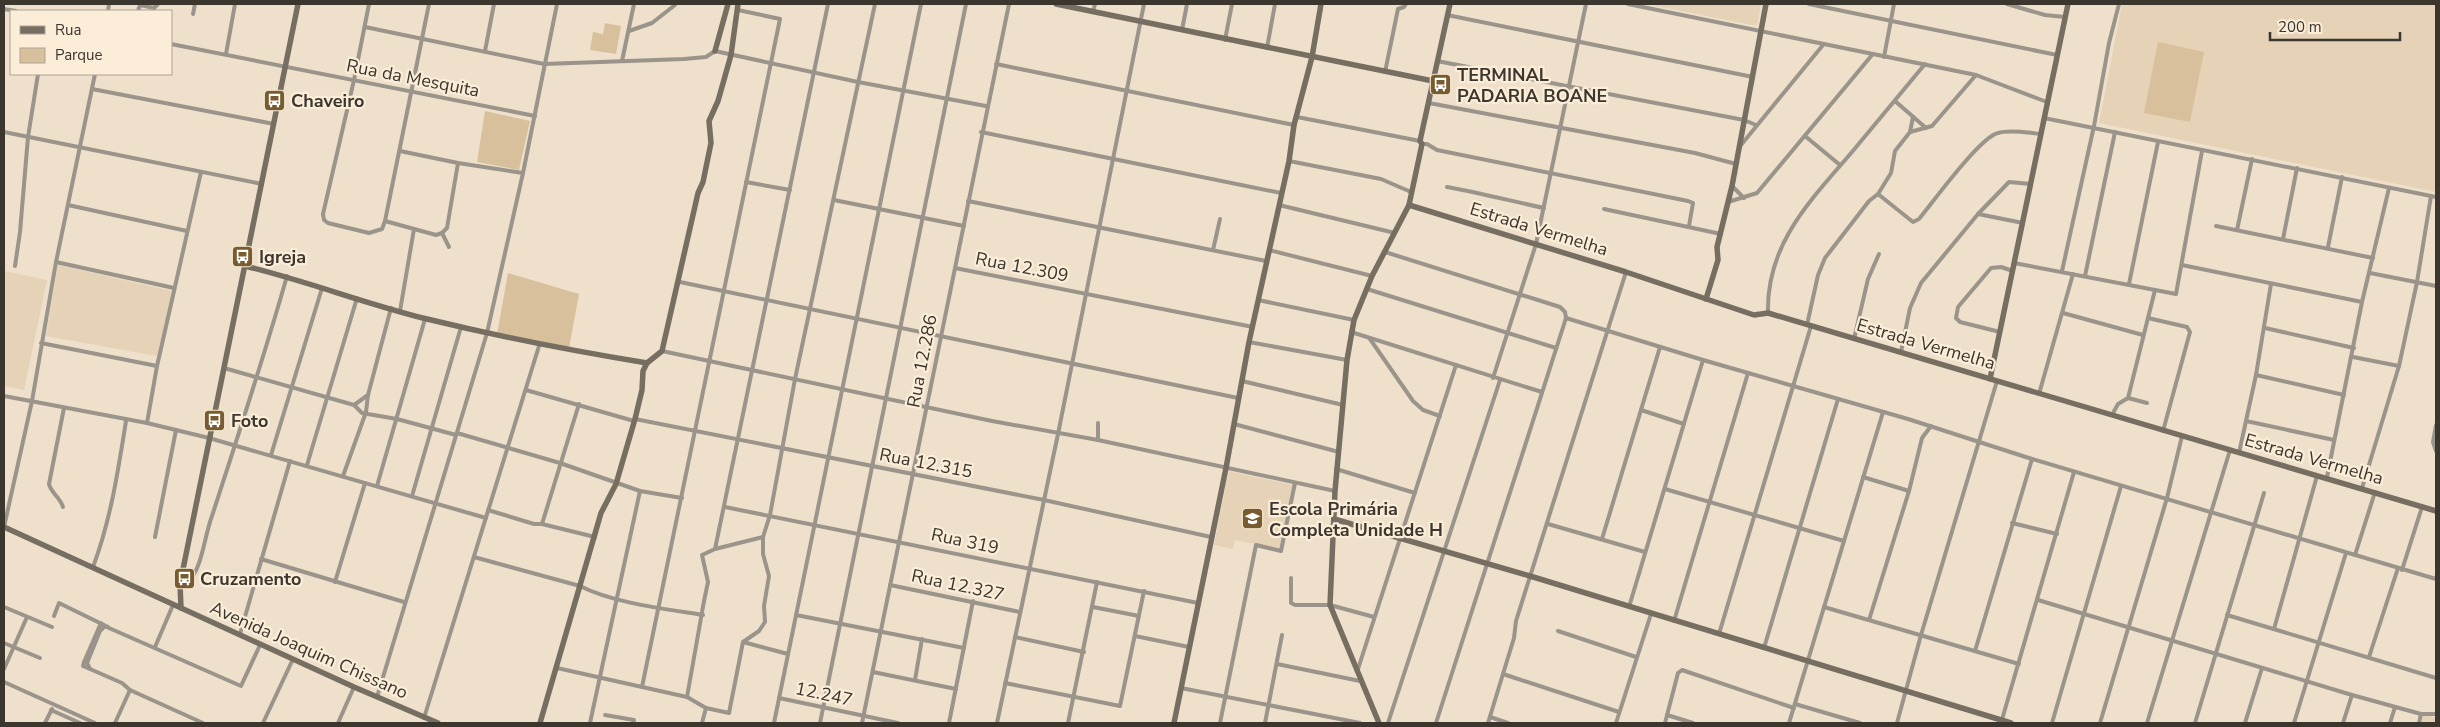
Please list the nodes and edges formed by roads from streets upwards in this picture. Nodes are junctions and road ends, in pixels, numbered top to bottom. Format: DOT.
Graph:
graph roads {
  1 [pos="158,4"];
  2 [pos="195,4"];
  3 [pos="235,4"];
  4 [pos="298,4"];
  5 [pos="369,4"];
  6 [pos="429,4"];
  7 [pos="494,4"];
  8 [pos="556,4"];
  9 [pos="634,4"];
  10 [pos="728,4"];
  11 [pos="828,4"];
  12 [pos="875,4"];
  13 [pos="921,4"];
  14 [pos="966,4"];
  15 [pos="1009,4"];
  16 [pos="1056,4"];
  17 [pos="1095,4"];
  18 [pos="1144,4"];
  19 [pos="1188,4"];
  20 [pos="1232,4"];
  21 [pos="1275,4"];
  22 [pos="1321,4"];
  23 [pos="1406,4"];
  24 [pos="1450,4"];
  25 [pos="1586,4"];
  26 [pos="1628,4"];
  27 [pos="1766,4"];
  28 [pos="1809,4"];
  29 [pos="1894,4"];
  30 [pos="2006,4"];
  31 [pos="2030,4"];
  32 [pos="2068,4"];
  33 [pos="2119,4"];
  34 [pos="675,5"];
  35 [pos="738,7"];
  36 [pos="138,10"];
  37 [pos="2029,10"];
  38 [pos="1094,12"];
  39 [pos="193,14"];
  40 [pos="1447,15"];
  41 [pos="2066,18"];
  42 [pos="1891,21"];
  43 [pos="1140,22"];
  44 [pos="365,26"];
  45 [pos="629,30"];
  46 [pos="1182,30"];
  47 [pos="1760,32"];
  48 [pos="424,37"];
  49 [pos="1225,40"];
  50 [pos="1578,42"];
  51 [pos="172,44"];
  52 [pos="1823,45"];
  53 [pos="1267,48"];
  54 [pos="485,51"];
  55 [pos="715,51"];
  56 [pos="226,54"];
  57 [pos="731,55"];
  58 [pos="1872,55"];
  59 [pos="2057,55"];
  60 [pos="1312,57"];
  61 [pos="1884,57"];
  62 [pos="622,61"];
  63 [pos="1437,61"];
  64 [pos="771,63"];
  65 [pos="544,64"];
  66 [pos="996,64"];
  67 [pos="1925,64"];
  68 [pos="286,66"];
  69 [pos="814,72"];
  70 [pos="1385,72"];
  71 [pos="38,75"];
  72 [pos="95,75"];
  73 [pos="1976,75"];
  74 [pos="1753,77"];
  75 [pos="354,80"];
  76 [pos="1433,81"];
  77 [pos="858,82"];
  78 [pos="1568,85"];
  79 [pos="92,88"];
  80 [pos="904,90"];
  81 [pos="412,91"];
  82 [pos="1126,92"];
  83 [pos="946,98"];
  84 [pos="1894,101"];
  85 [pos="2047,102"];
  86 [pos="1429,103"];
  87 [pos="986,106"];
  88 [pos="535,116"];
  89 [pos="1297,117"];
  90 [pos="1913,117"];
  91 [pos="2044,118"];
  92 [pos="1744,120"];
  93 [pos="274,124"];
  94 [pos="1294,125"];
  95 [pos="1756,125"];
  96 [pos="2094,126"];
  97 [pos="1560,128"];
  98 [pos="1926,128"];
  99 [pos="4,132"];
  100 [pos="981,132"];
  101 [pos="1910,132"];
  102 [pos="2115,132"];
  103 [pos="2041,134"];
  104 [pos="1805,136"];
  105 [pos="28,137"];
  106 [pos="2158,142"];
  107 [pos="1421,143"];
  108 [pos="1739,146"];
  109 [pos="80,147"];
  110 [pos="2202,150"];
  111 [pos="400,151"];
  112 [pos="2252,158"];
  113 [pos="1112,159"];
  114 [pos="1288,161"];
  115 [pos="458,163"];
  116 [pos="1736,164"];
  117 [pos="1840,165"];
  118 [pos="2297,168"];
  119 [pos="200,172"];
  120 [pos="523,173"];
  121 [pos="1551,173"];
  122 [pos="2342,178"];
  123 [pos="746,182"];
  124 [pos="262,184"];
  125 [pos="2031,184"];
  126 [pos="1732,186"];
  127 [pos="1447,187"];
  128 [pos="2389,188"];
  129 [pos="790,190"];
  130 [pos="1412,192"];
  131 [pos="1281,193"];
  132 [pos="1878,194"];
  133 [pos="2431,196"];
  134 [pos="2436,197"];
  135 [pos="1745,198"];
  136 [pos="834,200"];
  137 [pos="968,201"];
  138 [pos="1728,202"];
  139 [pos="68,205"];
  140 [pos="1279,205"];
  141 [pos="1409,205"];
  142 [pos="1544,208"];
  143 [pos="1604,209"];
  144 [pos="879,210"];
  145 [pos="1978,214"];
  146 [pos="924,219"];
  147 [pos="1220,219"];
  148 [pos="385,221"];
  149 [pos="2023,224"];
  150 [pos="964,226"];
  151 [pos="1098,226"];
  152 [pos="1689,226"];
  153 [pos="2216,226"];
  154 [pos="414,230"];
  155 [pos="2237,230"];
  156 [pos="187,231"];
  157 [pos="1395,233"];
  158 [pos="442,234"];
  159 [pos="1721,234"];
  160 [pos="2283,239"];
  161 [pos="1536,244"];
  162 [pos="449,247"];
  163 [pos="2328,247"];
  164 [pos="1213,250"];
  165 [pos="1270,250"];
  166 [pos="1385,252"];
  167 [pos="1879,254"];
  168 [pos="2373,258"];
  169 [pos="1266,261"];
  170 [pos="56,262"];
  171 [pos="2014,262"];
  172 [pos="2182,265"];
  173 [pos="15,266"];
  174 [pos="245,266"];
  175 [pos="955,268"];
  176 [pos="2012,271"];
  177 [pos="2062,271"];
  178 [pos="1626,272"];
  179 [pos="2370,273"];
  180 [pos="2074,274"];
  181 [pos="287,276"];
  182 [pos="1372,276"];
  183 [pos="2085,276"];
  184 [pos="680,282"];
  185 [pos="2417,282"];
  186 [pos="2130,284"];
  187 [pos="2271,284"];
  188 [pos="322,286"];
  189 [pos="2436,286"];
  190 [pos="174,288"];
  191 [pos="1367,289"];
  192 [pos="2155,290"];
  193 [pos="723,292"];
  194 [pos="1084,294"];
  195 [pos="1520,294"];
  196 [pos="357,298"];
  197 [pos="1706,299"];
  198 [pos="766,300"];
  199 [pos="1258,300"];
  200 [pos="2362,302"];
  201 [pos="391,308"];
  202 [pos="810,310"];
  203 [pos="400,311"];
  204 [pos="1768,313"];
  205 [pos="2063,313"];
  206 [pos="857,318"];
  207 [pos="1566,318"];
  208 [pos="2148,318"];
  209 [pos="425,319"];
  210 [pos="1354,320"];
  211 [pos="1809,326"];
  212 [pos="461,327"];
  213 [pos="1253,327"];
  214 [pos="900,328"];
  215 [pos="2265,328"];
  216 [pos="1608,330"];
  217 [pos="1351,332"];
  218 [pos="1508,332"];
  219 [pos="2000,332"];
  220 [pos="487,333"];
  221 [pos="2143,335"];
  222 [pos="941,336"];
  223 [pos="1369,337"];
  224 [pos="1854,339"];
  225 [pos="1249,342"];
  226 [pos="41,343"];
  227 [pos="540,346"];
  228 [pos="1660,347"];
  229 [pos="1556,348"];
  230 [pos="2354,348"];
  231 [pos="662,352"];
  232 [pos="1901,352"];
  233 [pos="2353,357"];
  234 [pos="1347,360"];
  235 [pos="1703,360"];
  236 [pos="709,362"];
  237 [pos="647,363"];
  238 [pos="1071,363"];
  239 [pos="1456,365"];
  240 [pos="157,366"];
  241 [pos="2399,366"];
  242 [pos="224,368"];
  243 [pos="752,369"];
  244 [pos="1748,373"];
  245 [pos="2256,376"];
  246 [pos="259,377"];
  247 [pos="1493,378"];
  248 [pos="795,379"];
  249 [pos="1500,380"];
  250 [pos="1994,380"];
  251 [pos="1242,381"];
  252 [pos="1793,386"];
  253 [pos="293,387"];
  254 [pos="843,388"];
  255 [pos="526,390"];
  256 [pos="1542,392"];
  257 [pos="368,394"];
  258 [pos="2039,394"];
  259 [pos="2344,395"];
  260 [pos="4,396"];
  261 [pos="328,396"];
  262 [pos="886,397"];
  263 [pos="1238,398"];
  264 [pos="2128,398"];
  265 [pos="1838,399"];
  266 [pos="32,401"];
  267 [pos="2147,403"];
  268 [pos="579,404"];
  269 [pos="354,405"];
  270 [pos="1343,405"];
  271 [pos="927,406"];
  272 [pos="64,408"];
  273 [pos="1640,410"];
  274 [pos="366,412"];
  275 [pos="1883,412"];
  276 [pos="2112,414"];
  277 [pos="1440,416"];
  278 [pos="397,419"];
  279 [pos="634,420"];
  280 [pos="126,421"];
  281 [pos="2246,421"];
  282 [pos="147,424"];
  283 [pos="1098,424"];
  284 [pos="1234,424"];
  285 [pos="1684,424"];
  286 [pos="2436,425"];
  287 [pos="1931,426"];
  288 [pos="432,428"];
  289 [pos="176,430"];
  290 [pos="2163,430"];
  291 [pos="696,432"];
  292 [pos="456,434"];
  293 [pos="1058,434"];
  294 [pos="2182,436"];
  295 [pos="209,438"];
  296 [pos="739,439"];
  297 [pos="1098,440"];
  298 [pos="2334,440"];
  299 [pos="1980,443"];
  300 [pos="236,446"];
  301 [pos="509,448"];
  302 [pos="783,448"];
  303 [pos="2230,450"];
  304 [pos="2436,451"];
  305 [pos="1339,452"];
  306 [pos="2239,453"];
  307 [pos="271,456"];
  308 [pos="828,457"];
  309 [pos="2032,459"];
  310 [pos="290,461"];
  311 [pos="560,463"];
  312 [pos="307,466"];
  313 [pos="872,467"];
  314 [pos="1226,468"];
  315 [pos="1336,469"];
  316 [pos="2074,472"];
  317 [pos="913,475"];
  318 [pos="343,476"];
  319 [pos="2317,476"];
  320 [pos="1864,477"];
  321 [pos="2327,478"];
  322 [pos="365,483"];
  323 [pos="1295,483"];
  324 [pos="616,484"];
  325 [pos="377,486"];
  326 [pos="2121,486"];
  327 [pos="2362,488"];
  328 [pos="1666,489"];
  329 [pos="1909,490"];
  330 [pos="640,491"];
  331 [pos="1335,491"];
  332 [pos="2375,492"];
  333 [pos="1415,493"];
  334 [pos="2264,493"];
  335 [pos="412,496"];
  336 [pos="682,498"];
  337 [pos="2167,498"];
  338 [pos="1044,500"];
  339 [pos="435,502"];
  340 [pos="1709,502"];
  341 [pos="63,507"];
  342 [pos="725,507"];
  343 [pos="2422,507"];
  344 [pos="488,510"];
  345 [pos="2212,511"];
  346 [pos="2436,511"];
  347 [pos="770,515"];
  348 [pos="1755,516"];
  349 [pos="486,518"];
  350 [pos="1334,519"];
  351 [pos="2012,522"];
  352 [pos="542,524"];
  353 [pos="814,524"];
  354 [pos="1548,524"];
  355 [pos="2254,525"];
  356 [pos="4,527"];
  357 [pos="1799,529"];
  358 [pos="858,533"];
  359 [pos="2057,534"];
  360 [pos="763,536"];
  361 [pos="1211,536"];
  362 [pos="154,537"];
  363 [pos="595,537"];
  364 [pos="1400,538"];
  365 [pos="2301,538"];
  366 [pos="1602,539"];
  367 [pos="898,541"];
  368 [pos="1844,541"];
  369 [pos="716,549"];
  370 [pos="1445,551"];
  371 [pos="1645,552"];
  372 [pos="2346,553"];
  373 [pos="2355,555"];
  374 [pos="474,557"];
  375 [pos="261,559"];
  376 [pos="1487,565"];
  377 [pos="93,567"];
  378 [pos="1029,568"];
  379 [pos="2400,569"];
  380 [pos="1530,576"];
  381 [pos="1292,578"];
  382 [pos="2436,579"];
  383 [pos="335,582"];
  384 [pos="1097,582"];
  385 [pos="180,585"];
  386 [pos="890,585"];
  387 [pos="580,586"];
  388 [pos="1144,591"];
  389 [pos="616,598"];
  390 [pos="2038,600"];
  391 [pos="972,601"];
  392 [pos="404,602"];
  393 [pos="171,603"];
  394 [pos="1198,603"];
  395 [pos="1330,605"];
  396 [pos="4,607"];
  397 [pos="1093,607"];
  398 [pos="1629,607"];
  399 [pos="1824,607"];
  400 [pos="181,608"];
  401 [pos="659,608"];
  402 [pos="1020,612"];
  403 [pos="2083,613"];
  404 [pos="1651,614"];
  405 [pos="703,615"];
  406 [pos="796,615"];
  407 [pos="2227,615"];
  408 [pos="54,616"];
  409 [pos="1139,616"];
  410 [pos="27,617"];
  411 [pos="1374,617"];
  412 [pos="1869,620"];
  413 [pos="1674,621"];
  414 [pos="101,623"];
  415 [pos="840,624"];
  416 [pos="2129,626"];
  417 [pos="52,627"];
  418 [pos="110,628"];
  419 [pos="2274,629"];
  420 [pos="1558,631"];
  421 [pos="881,633"];
  422 [pos="240,634"];
  423 [pos="1719,634"];
  424 [pos="1282,635"];
  425 [pos="1921,635"];
  426 [pos="1134,636"];
  427 [pos="1015,637"];
  428 [pos="922,639"];
  429 [pos="2172,640"];
  430 [pos="743,642"];
  431 [pos="2320,642"];
  432 [pos="4,643"];
  433 [pos="260,645"];
  434 [pos="13,647"];
  435 [pos="155,647"];
  436 [pos="1189,647"];
  437 [pos="964,648"];
  438 [pos="1764,648"];
  439 [pos="1975,651"];
  440 [pos="1084,652"];
  441 [pos="2216,653"];
  442 [pos="788,654"];
  443 [pos="1636,657"];
  444 [pos="2369,657"];
  445 [pos="40,658"];
  446 [pos="293,659"];
  447 [pos="1808,661"];
  448 [pos="1277,664"];
  449 [pos="2019,664"];
  450 [pos="557,668"];
  451 [pos="2262,668"];
  452 [pos="4,669"];
  453 [pos="90,669"];
  454 [pos="873,672"];
  455 [pos="1357,674"];
  456 [pos="1503,674"];
  457 [pos="600,678"];
  458 [pos="2436,678"];
  459 [pos="915,680"];
  460 [pos="1360,681"];
  461 [pos="2307,681"];
  462 [pos="1005,683"];
  463 [pos="4,684"];
  464 [pos="354,687"];
  465 [pos="642,687"];
  466 [pos="1181,688"];
  467 [pos="956,689"];
  468 [pos="130,690"];
  469 [pos="1907,691"];
  470 [pos="2352,695"];
  471 [pos="686,697"];
  472 [pos="1226,697"];
  473 [pos="377,698"];
  474 [pos="779,698"];
  475 [pos="1073,698"];
  476 [pos="54,705"];
  477 [pos="1269,705"];
  478 [pos="1794,706"];
  479 [pos="2394,707"];
  480 [pos="706,708"];
  481 [pos="823,709"];
  482 [pos="51,710"];
  483 [pos="1619,712"];
  484 [pos="2422,714"];
  485 [pos="2436,714"];
  486 [pos="605,715"];
  487 [pos="1667,715"];
  488 [pos="863,716"];
  489 [pos="1490,717"];
  490 [pos="426,720"];
  491 [pos="2001,722"];
  492 [pos="45,723"];
  493 [pos="80,723"];
  494 [pos="95,723"];
  495 [pos="115,723"];
  496 [pos="203,723"];
  497 [pos="263,723"];
  498 [pos="338,723"];
  499 [pos="438,723"];
  500 [pos="540,723"];
  501 [pos="590,723"];
  502 [pos="633,723"];
  503 [pos="702,723"];
  504 [pos="774,723"];
  505 [pos="820,723"];
  506 [pos="862,723"];
  507 [pos="898,723"];
  508 [pos="949,723"];
  509 [pos="997,723"];
  510 [pos="1068,723"];
  511 [pos="1174,723"];
  512 [pos="1220,723"];
  513 [pos="1265,723"];
  514 [pos="1360,723"];
  515 [pos="1379,723"];
  516 [pos="1388,723"];
  517 [pos="1436,723"];
  518 [pos="1488,723"];
  519 [pos="1508,723"];
  520 [pos="1616,723"];
  521 [pos="1665,723"];
  522 [pos="1693,723"];
  523 [pos="1789,723"];
  524 [pos="1860,723"];
  525 [pos="1897,723"];
  526 [pos="2011,723"];
  527 [pos="2052,723"];
  528 [pos="2100,723"];
  529 [pos="2147,723"];
  530 [pos="2195,723"];
  531 [pos="2245,723"];
  532 [pos="2294,723"];
  533 [pos="2344,723"];
  534 [pos="2390,723"];
  535 [pos="2419,723"];
  1 -- 36 [label="street"];
  2 -- 39 [label="street"];
  3 -- 56 [label="street"];
  4 -- 68 [label="street"];
  5 -- 44 [label="street"];
  6 -- 48 [label="street"];
  7 -- 54 [label="street"];
  8 -- 65 [label="street"];
  9 -- 45 [label="street"];
  10 -- 55 [label="street"];
  11 -- 69 [label="street"];
  12 -- 77 [label="street"];
  13 -- 80 [label="street"];
  14 -- 83 [label="street"];
  15 -- 66 [label="street, Rua 12.286"];
  16 -- 38 [label="street"];
  17 -- 38 [label="street"];
  18 -- 43 [label="street"];
  19 -- 46 [label="street"];
  20 -- 49 [label="street"];
  21 -- 53 [label="street"];
  22 -- 60 [label="street"];
  23 -- 70 [label="street"];
  24 -- 40 [label="street"];
  25 -- 50 [label="street"];
  26 -- 47 [label="street"];
  27 -- 47 [label="street"];
  28 -- 42 [label="street"];
  29 -- 42 [label="street"];
  30 -- 37 [label="street"];
  31 -- 37 [label="street"];
  32 -- 41 [label="street"];
  33 -- 96 [label="street"];
  34 -- 45 [label="street"];
  35 -- 57 [label="street"];
  35 -- 64 [label="street"];
  37 -- 41 [label="street"];
  38 -- 43 [label="street"];
  40 -- 50 [label="street"];
  40 -- 63 [label="street"];
  41 -- 59 [label="street"];
  42 -- 59 [label="street"];
  42 -- 61 [label="street"];
  43 -- 46 [label="street"];
  43 -- 82 [label="street"];
  44 -- 48 [label="street"];
  44 -- 75 [label="street"];
  45 -- 62 [label="street"];
  46 -- 49 [label="street"];
  47 -- 52 [label="street"];
  47 -- 74 [label="street"];
  48 -- 54 [label="street"];
  48 -- 81 [label="street"];
  49 -- 53 [label="street"];
  50 -- 74 [label="street"];
  50 -- 78 [label="street"];
  51 -- 56 [label="street, Rua da Mesquita"];
  52 -- 58 [label="street"];
  52 -- 95 [label="street"];
  53 -- 60 [label="street"];
  54 -- 65 [label="street"];
  55 -- 57 [label="street"];
  55 -- 62 [label="street"];
  56 -- 68 [label="street, Rua da Mesquita"];
  57 -- 64 [label="street"];
  57 -- 184 [label="street"];
  58 -- 61 [label="street"];
  58 -- 104 [label="street"];
  59 -- 85 [label="street"];
  60 -- 70 [label="street"];
  60 -- 89 [label="street"];
  61 -- 67 [label="street"];
  62 -- 65 [label="street"];
  63 -- 76 [label="street"];
  63 -- 78 [label="street"];
  64 -- 69 [label="street"];
  64 -- 123 [label="street"];
  65 -- 88 [label="street"];
  66 -- 82 [label="street"];
  66 -- 87 [label="street, Rua 12.286"];
  67 -- 73 [label="street"];
  67 -- 84 [label="street"];
  68 -- 75 [label="street, Rua da Mesquita"];
  68 -- 93 [label="street"];
  69 -- 77 [label="street"];
  69 -- 129 [label="street"];
  70 -- 76 [label="street"];
  71 -- 105 [label="street"];
  72 -- 79 [label="street"];
  73 -- 85 [label="street"];
  73 -- 98 [label="street"];
  74 -- 92 [label="street"];
  75 -- 81 [label="street, Rua da Mesquita"];
  75 -- 148 [label="street"];
  76 -- 86 [label="street"];
  77 -- 80 [label="street"];
  77 -- 136 [label="street"];
  78 -- 92 [label="street"];
  78 -- 97 [label="street"];
  79 -- 93 [label="street"];
  79 -- 109 [label="street"];
  80 -- 83 [label="street"];
  80 -- 144 [label="street"];
  81 -- 88 [label="street, Rua da Mesquita"];
  81 -- 111 [label="street"];
  82 -- 94 [label="street"];
  82 -- 113 [label="street"];
  83 -- 87 [label="street"];
  83 -- 146 [label="street"];
  84 -- 90 [label="street"];
  84 -- 117 [label="street"];
  85 -- 91 [label="street"];
  86 -- 97 [label="street"];
  86 -- 107 [label="street"];
  87 -- 100 [label="street, Rua 12.286"];
  88 -- 120 [label="street"];
  89 -- 94 [label="street"];
  89 -- 107 [label="street"];
  90 -- 98 [label="street"];
  90 -- 101 [label="street"];
  91 -- 96 [label="street"];
  91 -- 103 [label="street"];
  92 -- 95 [label="street"];
  92 -- 108 [label="street"];
  93 -- 124 [label="street"];
  94 -- 114 [label="street"];
  95 -- 108 [label="street"];
  96 -- 102 [label="street"];
  96 -- 177 [label="street"];
  97 -- 116 [label="street"];
  97 -- 121 [label="street"];
  98 -- 101 [label="street"];
  99 -- 105 [label="street"];
  100 -- 113 [label="street"];
  100 -- 137 [label="street, Rua 12.286"];
  101 -- 132 [label="street"];
  102 -- 106 [label="street"];
  102 -- 183 [label="street"];
  103 -- 125 [label="street"];
  103 -- 132 [label="street"];
  104 -- 117 [label="street"];
  104 -- 135 [label="street"];
  105 -- 109 [label="street"];
  105 -- 173 [label="street"];
  106 -- 110 [label="street"];
  106 -- 186 [label="street"];
  107 -- 121 [label="street"];
  107 -- 130 [label="street"];
  108 -- 116 [label="street"];
  109 -- 119 [label="street"];
  109 -- 139 [label="street"];
  110 -- 112 [label="street"];
  110 -- 172 [label="street"];
  111 -- 115 [label="street"];
  111 -- 148 [label="street"];
  112 -- 118 [label="street"];
  112 -- 155 [label="street"];
  113 -- 131 [label="street"];
  113 -- 151 [label="street"];
  114 -- 130 [label="street"];
  114 -- 131 [label="street"];
  115 -- 120 [label="street"];
  115 -- 158 [label="street"];
  116 -- 126 [label="street"];
  117 -- 204 [label="street"];
  118 -- 122 [label="street"];
  118 -- 160 [label="street"];
  119 -- 124 [label="street"];
  119 -- 156 [label="street"];
  120 -- 220 [label="street"];
  121 -- 142 [label="street"];
  121 -- 152 [label="street"];
  122 -- 128 [label="street"];
  122 -- 163 [label="street"];
  123 -- 129 [label="street"];
  123 -- 193 [label="street"];
  124 -- 174 [label="street"];
  125 -- 145 [label="street"];
  125 -- 149 [label="street"];
  126 -- 135 [label="street"];
  126 -- 138 [label="street"];
  127 -- 142 [label="street"];
  128 -- 133 [label="street"];
  128 -- 168 [label="street"];
  129 -- 198 [label="street"];
  130 -- 141 [label="street"];
  131 -- 140 [label="street"];
  132 -- 211 [label="street"];
  133 -- 134 [label="street"];
  133 -- 185 [label="street"];
  135 -- 138 [label="street"];
  136 -- 144 [label="street"];
  136 -- 202 [label="street"];
  137 -- 150 [label="street, Rua 12.286"];
  137 -- 151 [label="street"];
  138 -- 159 [label="street"];
  139 -- 156 [label="street"];
  139 -- 170 [label="street"];
  140 -- 157 [label="street"];
  140 -- 165 [label="street"];
  141 -- 157 [label="street"];
  141 -- 161 [label="street, Estrada Vermelha"];
  142 -- 161 [label="street"];
  143 -- 152 [label="street"];
  144 -- 146 [label="street"];
  144 -- 206 [label="street"];
  145 -- 149 [label="street"];
  145 -- 232 [label="street"];
  146 -- 150 [label="street"];
  146 -- 214 [label="street"];
  147 -- 164 [label="street"];
  148 -- 154 [label="street"];
  149 -- 171 [label="street"];
  150 -- 175 [label="street, Rua 12.286"];
  151 -- 164 [label="street"];
  151 -- 194 [label="street"];
  152 -- 159 [label="street"];
  153 -- 155 [label="street"];
  154 -- 158 [label="street"];
  154 -- 203 [label="street"];
  155 -- 160 [label="street"];
  156 -- 190 [label="street"];
  157 -- 166 [label="street"];
  158 -- 162 [label="street"];
  159 -- 197 [label="street"];
  160 -- 163 [label="street"];
  161 -- 178 [label="street, Estrada Vermelha"];
  161 -- 195 [label="street"];
  163 -- 168 [label="street"];
  164 -- 169 [label="street"];
  165 -- 169 [label="street"];
  165 -- 182 [label="street"];
  166 -- 182 [label="street"];
  166 -- 195 [label="street"];
  167 -- 224 [label="street"];
  168 -- 179 [label="street"];
  169 -- 199 [label="street"];
  170 -- 190 [label="street"];
  170 -- 226 [label="street"];
  171 -- 176 [label="street"];
  171 -- 177 [label="street"];
  172 -- 187 [label="street"];
  172 -- 192 [label="street"];
  174 -- 181 [label="street"];
  174 -- 242 [label="street"];
  175 -- 194 [label="street, Rua 12.309"];
  175 -- 222 [label="street, Rua 12.286"];
  176 -- 219 [label="street"];
  176 -- 219 [label="street"];
  177 -- 180 [label="street"];
  178 -- 197 [label="street, Estrada Vermelha"];
  178 -- 216 [label="street"];
  179 -- 185 [label="street"];
  179 -- 200 [label="street"];
  180 -- 183 [label="street"];
  180 -- 205 [label="street"];
  181 -- 188 [label="street"];
  181 -- 246 [label="street"];
  182 -- 191 [label="street"];
  183 -- 186 [label="street"];
  184 -- 193 [label="street"];
  184 -- 231 [label="street"];
  185 -- 189 [label="street"];
  185 -- 241 [label="street"];
  186 -- 192 [label="street"];
  187 -- 200 [label="street"];
  187 -- 215 [label="street"];
  188 -- 196 [label="street"];
  188 -- 253 [label="street"];
  190 -- 240 [label="street"];
  191 -- 210 [label="street"];
  191 -- 218 [label="street"];
  192 -- 208 [label="street"];
  193 -- 198 [label="street"];
  193 -- 236 [label="street"];
  194 -- 213 [label="street, Rua 12.309"];
  194 -- 238 [label="street"];
  195 -- 207 [label="street"];
  195 -- 218 [label="street"];
  196 -- 201 [label="street"];
  196 -- 261 [label="street"];
  197 -- 204 [label="street, Estrada Vermelha"];
  198 -- 202 [label="street"];
  198 -- 243 [label="street"];
  199 -- 210 [label="street"];
  199 -- 213 [label="street"];
  200 -- 230 [label="street"];
  201 -- 203 [label="street"];
  201 -- 257 [label="street"];
  202 -- 206 [label="street"];
  202 -- 248 [label="street"];
  203 -- 209 [label="street"];
  204 -- 211 [label="street, Estrada Vermelha"];
  205 -- 221 [label="street"];
  205 -- 258 [label="street"];
  206 -- 214 [label="street"];
  206 -- 254 [label="street"];
  207 -- 216 [label="street"];
  207 -- 229 [label="street"];
  208 -- 221 [label="street"];
  208 -- 290 [label="street"];
  209 -- 212 [label="street"];
  209 -- 278 [label="street"];
  210 -- 217 [label="street"];
  211 -- 224 [label="street, Estrada Vermelha"];
  211 -- 252 [label="street"];
  212 -- 220 [label="street"];
  212 -- 288 [label="street"];
  213 -- 225 [label="street"];
  214 -- 222 [label="street"];
  214 -- 262 [label="street"];
  215 -- 230 [label="street"];
  215 -- 245 [label="street"];
  216 -- 228 [label="street"];
  216 -- 354 [label="street"];
  217 -- 223 [label="street"];
  217 -- 234 [label="street"];
  218 -- 229 [label="street"];
  218 -- 247 [label="street"];
  219 -- 250 [label="street"];
  220 -- 227 [label="street"];
  220 -- 292 [label="street"];
  221 -- 264 [label="street"];
  222 -- 238 [label="street"];
  222 -- 271 [label="street, Rua 12.286"];
  223 -- 239 [label="street"];
  223 -- 277 [label="street"];
  224 -- 232 [label="street, Estrada Vermelha"];
  225 -- 234 [label="street"];
  225 -- 251 [label="street"];
  226 -- 240 [label="street"];
  226 -- 266 [label="street"];
  227 -- 237 [label="street"];
  227 -- 255 [label="street"];
  228 -- 235 [label="street"];
  228 -- 273 [label="street"];
  229 -- 256 [label="street"];
  230 -- 233 [label="street"];
  231 -- 236 [label="street"];
  231 -- 237 [label="street"];
  232 -- 250 [label="street, Estrada Vermelha"];
  233 -- 241 [label="street"];
  233 -- 259 [label="street"];
  234 -- 270 [label="street"];
  235 -- 244 [label="street"];
  235 -- 285 [label="street"];
  236 -- 243 [label="street"];
  236 -- 291 [label="street"];
  237 -- 279 [label="street"];
  238 -- 263 [label="street"];
  238 -- 293 [label="street"];
  239 -- 247 [label="street"];
  239 -- 277 [label="street"];
  240 -- 282 [label="street"];
  241 -- 327 [label="street"];
  242 -- 246 [label="street"];
  242 -- 295 [label="street"];
  243 -- 248 [label="street"];
  243 -- 296 [label="street"];
  244 -- 252 [label="street"];
  244 -- 340 [label="street"];
  245 -- 259 [label="street"];
  245 -- 281 [label="street"];
  246 -- 253 [label="street"];
  246 -- 300 [label="street"];
  247 -- 249 [label="street"];
  248 -- 254 [label="street"];
  248 -- 302 [label="street"];
  249 -- 256 [label="street"];
  249 -- 370 [label="street"];
  250 -- 258 [label="street, Estrada Vermelha"];
  250 -- 299 [label="street"];
  251 -- 263 [label="street"];
  251 -- 270 [label="street"];
  252 -- 265 [label="street"];
  252 -- 348 [label="street"];
  253 -- 261 [label="street"];
  253 -- 307 [label="street"];
  254 -- 262 [label="street"];
  254 -- 308 [label="street"];
  255 -- 268 [label="street, Rua 12.315"];
  255 -- 301 [label="street"];
  256 -- 376 [label="street"];
  257 -- 269 [label="street"];
  257 -- 274 [label="street"];
  258 -- 276 [label="street, Estrada Vermelha"];
  259 -- 298 [label="street"];
  260 -- 266 [label="street"];
  261 -- 269 [label="street"];
  261 -- 312 [label="street"];
  262 -- 271 [label="street"];
  262 -- 313 [label="street"];
  263 -- 284 [label="street"];
  264 -- 267 [label="street"];
  264 -- 276 [label="street"];
  265 -- 275 [label="street"];
  265 -- 357 [label="street"];
  266 -- 272 [label="street"];
  266 -- 356 [label="street"];
  268 -- 279 [label="street, Rua 12.315"];
  268 -- 311 [label="street"];
  269 -- 274 [label="street"];
  270 -- 305 [label="street"];
  271 -- 293 [label="street"];
  271 -- 317 [label="street, Rua 12.286"];
  272 -- 280 [label="street"];
  272 -- 341 [label="street"];
  273 -- 285 [label="street"];
  273 -- 366 [label="street"];
  274 -- 278 [label="street"];
  274 -- 318 [label="street"];
  275 -- 287 [label="street"];
  275 -- 320 [label="street"];
  276 -- 290 [label="street, Estrada Vermelha"];
  277 -- 333 [label="street"];
  278 -- 288 [label="street"];
  278 -- 325 [label="street"];
  279 -- 291 [label="street, Rua 12.315"];
  279 -- 324 [label="street"];
  280 -- 282 [label="street"];
  280 -- 377 [label="street"];
  281 -- 298 [label="street"];
  281 -- 306 [label="street"];
  282 -- 289 [label="street"];
  283 -- 297 [label="street"];
  284 -- 305 [label="street"];
  284 -- 314 [label="street"];
  285 -- 328 [label="street"];
  286 -- 304 [label="street"];
  287 -- 299 [label="street"];
  287 -- 329 [label="street"];
  288 -- 292 [label="street"];
  288 -- 335 [label="street"];
  289 -- 295 [label="street"];
  289 -- 362 [label="street"];
  290 -- 294 [label="street, Estrada Vermelha"];
  291 -- 296 [label="street, Rua 12.315"];
  291 -- 336 [label="street"];
  292 -- 301 [label="street"];
  292 -- 339 [label="street"];
  293 -- 297 [label="street"];
  293 -- 338 [label="street"];
  294 -- 303 [label="street, Estrada Vermelha"];
  294 -- 337 [label="street"];
  295 -- 300 [label="street"];
  295 -- 385 [label="street"];
  296 -- 302 [label="street, Rua 12.315"];
  296 -- 342 [label="street"];
  297 -- 314 [label="street"];
  298 -- 321 [label="street"];
  299 -- 309 [label="street"];
  299 -- 425 [label="street"];
  300 -- 307 [label="street"];
  300 -- 385 [label="street"];
  301 -- 311 [label="street"];
  301 -- 344 [label="street"];
  302 -- 308 [label="street, Rua 12.315"];
  302 -- 347 [label="street"];
  303 -- 306 [label="street, Estrada Vermelha"];
  303 -- 345 [label="street"];
  305 -- 315 [label="street"];
  306 -- 319 [label="street, Estrada Vermelha"];
  307 -- 310 [label="street"];
  308 -- 313 [label="street, Rua 12.315"];
  308 -- 353 [label="street"];
  309 -- 316 [label="street"];
  309 -- 351 [label="street"];
  310 -- 312 [label="street"];
  310 -- 375 [label="street"];
  311 -- 324 [label="street"];
  311 -- 352 [label="street"];
  312 -- 318 [label="street"];
  313 -- 317 [label="street, Rua 12.315"];
  313 -- 358 [label="street"];
  314 -- 323 [label="street"];
  314 -- 361 [label="street"];
  315 -- 331 [label="street"];
  315 -- 333 [label="street"];
  316 -- 326 [label="street"];
  316 -- 359 [label="street"];
  317 -- 338 [label="street, Rua 12.315"];
  317 -- 367 [label="street, Rua 12.286"];
  318 -- 322 [label="street"];
  319 -- 321 [label="street, Estrada Vermelha"];
  319 -- 365 [label="street"];
  320 -- 329 [label="street"];
  320 -- 368 [label="street"];
  321 -- 327 [label="street, Estrada Vermelha"];
  322 -- 325 [label="street"];
  322 -- 383 [label="street"];
  323 -- 331 [label="street"];
  323 -- 472 [label="street"];
  324 -- 330 [label="street"];
  324 -- 363 [label="street"];
  325 -- 335 [label="street"];
  326 -- 337 [label="street"];
  326 -- 403 [label="street"];
  327 -- 332 [label="street, Estrada Vermelha"];
  328 -- 340 [label="street"];
  328 -- 371 [label="street"];
  329 -- 412 [label="street"];
  330 -- 336 [label="street"];
  330 -- 389 [label="street"];
  331 -- 350 [label="street"];
  332 -- 343 [label="street, Estrada Vermelha"];
  332 -- 373 [label="street"];
  333 -- 364 [label="street"];
  334 -- 355 [label="street"];
  335 -- 339 [label="street"];
  336 -- 401 [label="street"];
  337 -- 345 [label="street"];
  337 -- 416 [label="street"];
  338 -- 361 [label="street, Rua 12.315"];
  338 -- 378 [label="street"];
  339 -- 349 [label="street"];
  339 -- 392 [label="street"];
  340 -- 348 [label="street"];
  340 -- 413 [label="street"];
  342 -- 347 [label="street, Rua 319"];
  342 -- 369 [label="street"];
  343 -- 346 [label="street, Estrada Vermelha"];
  343 -- 379 [label="street"];
  344 -- 349 [label="street"];
  344 -- 352 [label="street"];
  345 -- 355 [label="street"];
  345 -- 429 [label="street"];
  347 -- 353 [label="street, Rua 319"];
  347 -- 360 [label="street"];
  348 -- 357 [label="street"];
  348 -- 423 [label="street"];
  349 -- 374 [label="street"];
  350 -- 364 [label="street"];
  350 -- 395 [label="street"];
  351 -- 359 [label="street"];
  351 -- 439 [label="street"];
  352 -- 363 [label="street"];
  353 -- 358 [label="street, Rua 319"];
  353 -- 406 [label="street"];
  354 -- 366 [label="street"];
  354 -- 380 [label="street"];
  355 -- 365 [label="street"];
  355 -- 407 [label="street"];
  356 -- 377 [label="street, Avenida Joaquim Chissano"];
  357 -- 368 [label="street"];
  357 -- 438 [label="street"];
  358 -- 367 [label="street, Rua 319"];
  358 -- 415 [label="street"];
  359 -- 390 [label="street"];
  360 -- 369 [label="street"];
  360 -- 430 [label="street"];
  361 -- 394 [label="street"];
  363 -- 387 [label="street"];
  364 -- 370 [label="street"];
  364 -- 411 [label="street"];
  365 -- 372 [label="street"];
  365 -- 419 [label="street"];
  366 -- 371 [label="street"];
  367 -- 378 [label="street, Rua 319"];
  367 -- 386 [label="street, Rua 12.286"];
  368 -- 399 [label="street"];
  369 -- 405 [label="street"];
  370 -- 376 [label="street"];
  370 -- 516 [label="street"];
  371 -- 398 [label="street"];
  372 -- 373 [label="street"];
  372 -- 431 [label="street"];
  373 -- 379 [label="street"];
  374 -- 387 [label="street"];
  374 -- 490 [label="street"];
  375 -- 383 [label="street"];
  375 -- 422 [label="street"];
  376 -- 380 [label="street"];
  376 -- 517 [label="street"];
  377 -- 393 [label="street, Avenida Joaquim Chissano"];
  378 -- 384 [label="street, Rua 319"];
  378 -- 402 [label="street"];
  379 -- 382 [label="street"];
  379 -- 444 [label="street"];
  380 -- 398 [label="street"];
  380 -- 456 [label="street"];
  381 -- 395 [label="street"];
  383 -- 392 [label="street"];
  384 -- 388 [label="street, Rua 319"];
  384 -- 397 [label="street"];
  385 -- 393 [label="street"];
  385 -- 400 [label="street"];
  386 -- 391 [label="street, Rua 12.327"];
  386 -- 421 [label="street, Rua 12.286"];
  387 -- 389 [label="street"];
  387 -- 450 [label="street"];
  388 -- 394 [label="street, Rua 319"];
  388 -- 409 [label="street"];
  389 -- 401 [label="street"];
  389 -- 457 [label="street"];
  390 -- 403 [label="street"];
  390 -- 449 [label="street"];
  391 -- 402 [label="street, Rua 12.327"];
  391 -- 437 [label="street"];
  392 -- 473 [label="street"];
  393 -- 400 [label="street, Avenida Joaquim Chissano"];
  393 -- 435 [label="street"];
  394 -- 436 [label="street"];
  395 -- 411 [label="street"];
  395 -- 455 [label="street"];
  396 -- 410 [label="street"];
  397 -- 409 [label="street"];
  397 -- 440 [label="street"];
  398 -- 404 [label="street"];
  399 -- 412 [label="street"];
  399 -- 447 [label="street"];
  400 -- 422 [label="street, Avenida Joaquim Chissano"];
  401 -- 405 [label="street"];
  401 -- 465 [label="street"];
  402 -- 427 [label="street"];
  403 -- 416 [label="street"];
  403 -- 527 [label="street"];
  404 -- 413 [label="street"];
  404 -- 443 [label="street"];
  405 -- 471 [label="street"];
  406 -- 415 [label="street"];
  406 -- 442 [label="street"];
  407 -- 419 [label="street"];
  407 -- 441 [label="street"];
  408 -- 414 [label="street"];
  409 -- 426 [label="street"];
  410 -- 417 [label="street"];
  410 -- 434 [label="street"];
  411 -- 455 [label="street"];
  412 -- 425 [label="street"];
  413 -- 423 [label="street"];
  414 -- 418 [label="street"];
  414 -- 453 [label="street"];
  415 -- 421 [label="street"];
  415 -- 481 [label="street"];
  416 -- 429 [label="street"];
  416 -- 528 [label="street"];
  418 -- 435 [label="street"];
  418 -- 453 [label="street"];
  419 -- 431 [label="street"];
  420 -- 443 [label="street"];
  421 -- 428 [label="street"];
  421 -- 454 [label="street, Rua 12.286"];
  422 -- 433 [label="street, Avenida Joaquim Chissano"];
  423 -- 438 [label="street"];
  424 -- 448 [label="street"];
  425 -- 439 [label="street"];
  425 -- 469 [label="street"];
  426 -- 436 [label="street"];
  426 -- 475 [label="street"];
  427 -- 440 [label="street"];
  427 -- 462 [label="street"];
  428 -- 437 [label="street"];
  428 -- 459 [label="street"];
  429 -- 441 [label="street"];
  429 -- 529 [label="street"];
  430 -- 442 [label="street"];
  430 -- 480 [label="street"];
  431 -- 444 [label="street"];
  431 -- 461 [label="street"];
  432 -- 434 [label="street"];
  433 -- 435 [label="street"];
  433 -- 446 [label="street, Avenida Joaquim Chissano"];
  434 -- 445 [label="street"];
  434 -- 452 [label="street"];
  436 -- 466 [label="street"];
  437 -- 467 [label="street"];
  438 -- 447 [label="street"];
  439 -- 449 [label="street"];
  440 -- 475 [label="street"];
  441 -- 451 [label="street"];
  441 -- 530 [label="street"];
  442 -- 474 [label="street"];
  443 -- 483 [label="street"];
  444 -- 458 [label="street"];
  446 -- 464 [label="street, Avenida Joaquim Chissano"];
  446 -- 497 [label="street"];
  447 -- 469 [label="street"];
  447 -- 478 [label="street"];
  448 -- 460 [label="street"];
  448 -- 477 [label="street"];
  449 -- 491 [label="street"];
  450 -- 457 [label="street"];
  450 -- 500 [label="street"];
  451 -- 461 [label="street"];
  451 -- 531 [label="street"];
  453 -- 468 [label="street"];
  454 -- 459 [label="street"];
  454 -- 488 [label="street, Rua 12.286"];
  455 -- 460 [label="street"];
  456 -- 483 [label="street"];
  456 -- 489 [label="street"];
  457 -- 465 [label="street"];
  457 -- 501 [label="street"];
  459 -- 467 [label="street"];
  460 -- 515 [label="street"];
  461 -- 470 [label="street"];
  461 -- 532 [label="street"];
  462 -- 475 [label="street"];
  462 -- 509 [label="street"];
  463 -- 476 [label="street"];
  464 -- 473 [label="street, Avenida Joaquim Chissano"];
  464 -- 498 [label="street"];
  465 -- 471 [label="street"];
  466 -- 472 [label="street"];
  466 -- 511 [label="street"];
  467 -- 508 [label="street"];
  468 -- 495 [label="street"];
  468 -- 496 [label="street"];
  469 -- 491 [label="street"];
  469 -- 525 [label="street"];
  470 -- 479 [label="street"];
  470 -- 533 [label="street"];
  471 -- 480 [label="street"];
  472 -- 477 [label="street"];
  472 -- 512 [label="street"];
  473 -- 490 [label="street, Avenida Joaquim Chissano"];
  474 -- 481 [label="street, 12.247"];
  474 -- 504 [label="street"];
  475 -- 510 [label="street"];
  476 -- 482 [label="street"];
  476 -- 494 [label="street"];
  477 -- 513 [label="street"];
  477 -- 514 [label="street"];
  478 -- 487 [label="street"];
  478 -- 523 [label="street"];
  478 -- 524 [label="street"];
  479 -- 484 [label="street"];
  479 -- 534 [label="street"];
  480 -- 503 [label="street"];
  481 -- 488 [label="street, 12.247"];
  481 -- 505 [label="street"];
  482 -- 492 [label="street"];
  482 -- 493 [label="street"];
  483 -- 520 [label="street"];
  484 -- 485 [label="street"];
  484 -- 535 [label="street"];
  486 -- 502 [label="street"];
  487 -- 521 [label="street"];
  487 -- 522 [label="street"];
  488 -- 506 [label="street, Rua 12.286"];
  488 -- 507 [label="street, 12.247"];
  489 -- 518 [label="street"];
  489 -- 519 [label="street"];
  490 -- 499 [label="street, Avenida Joaquim Chissano"];
  491 -- 526 [label="street"];
}
